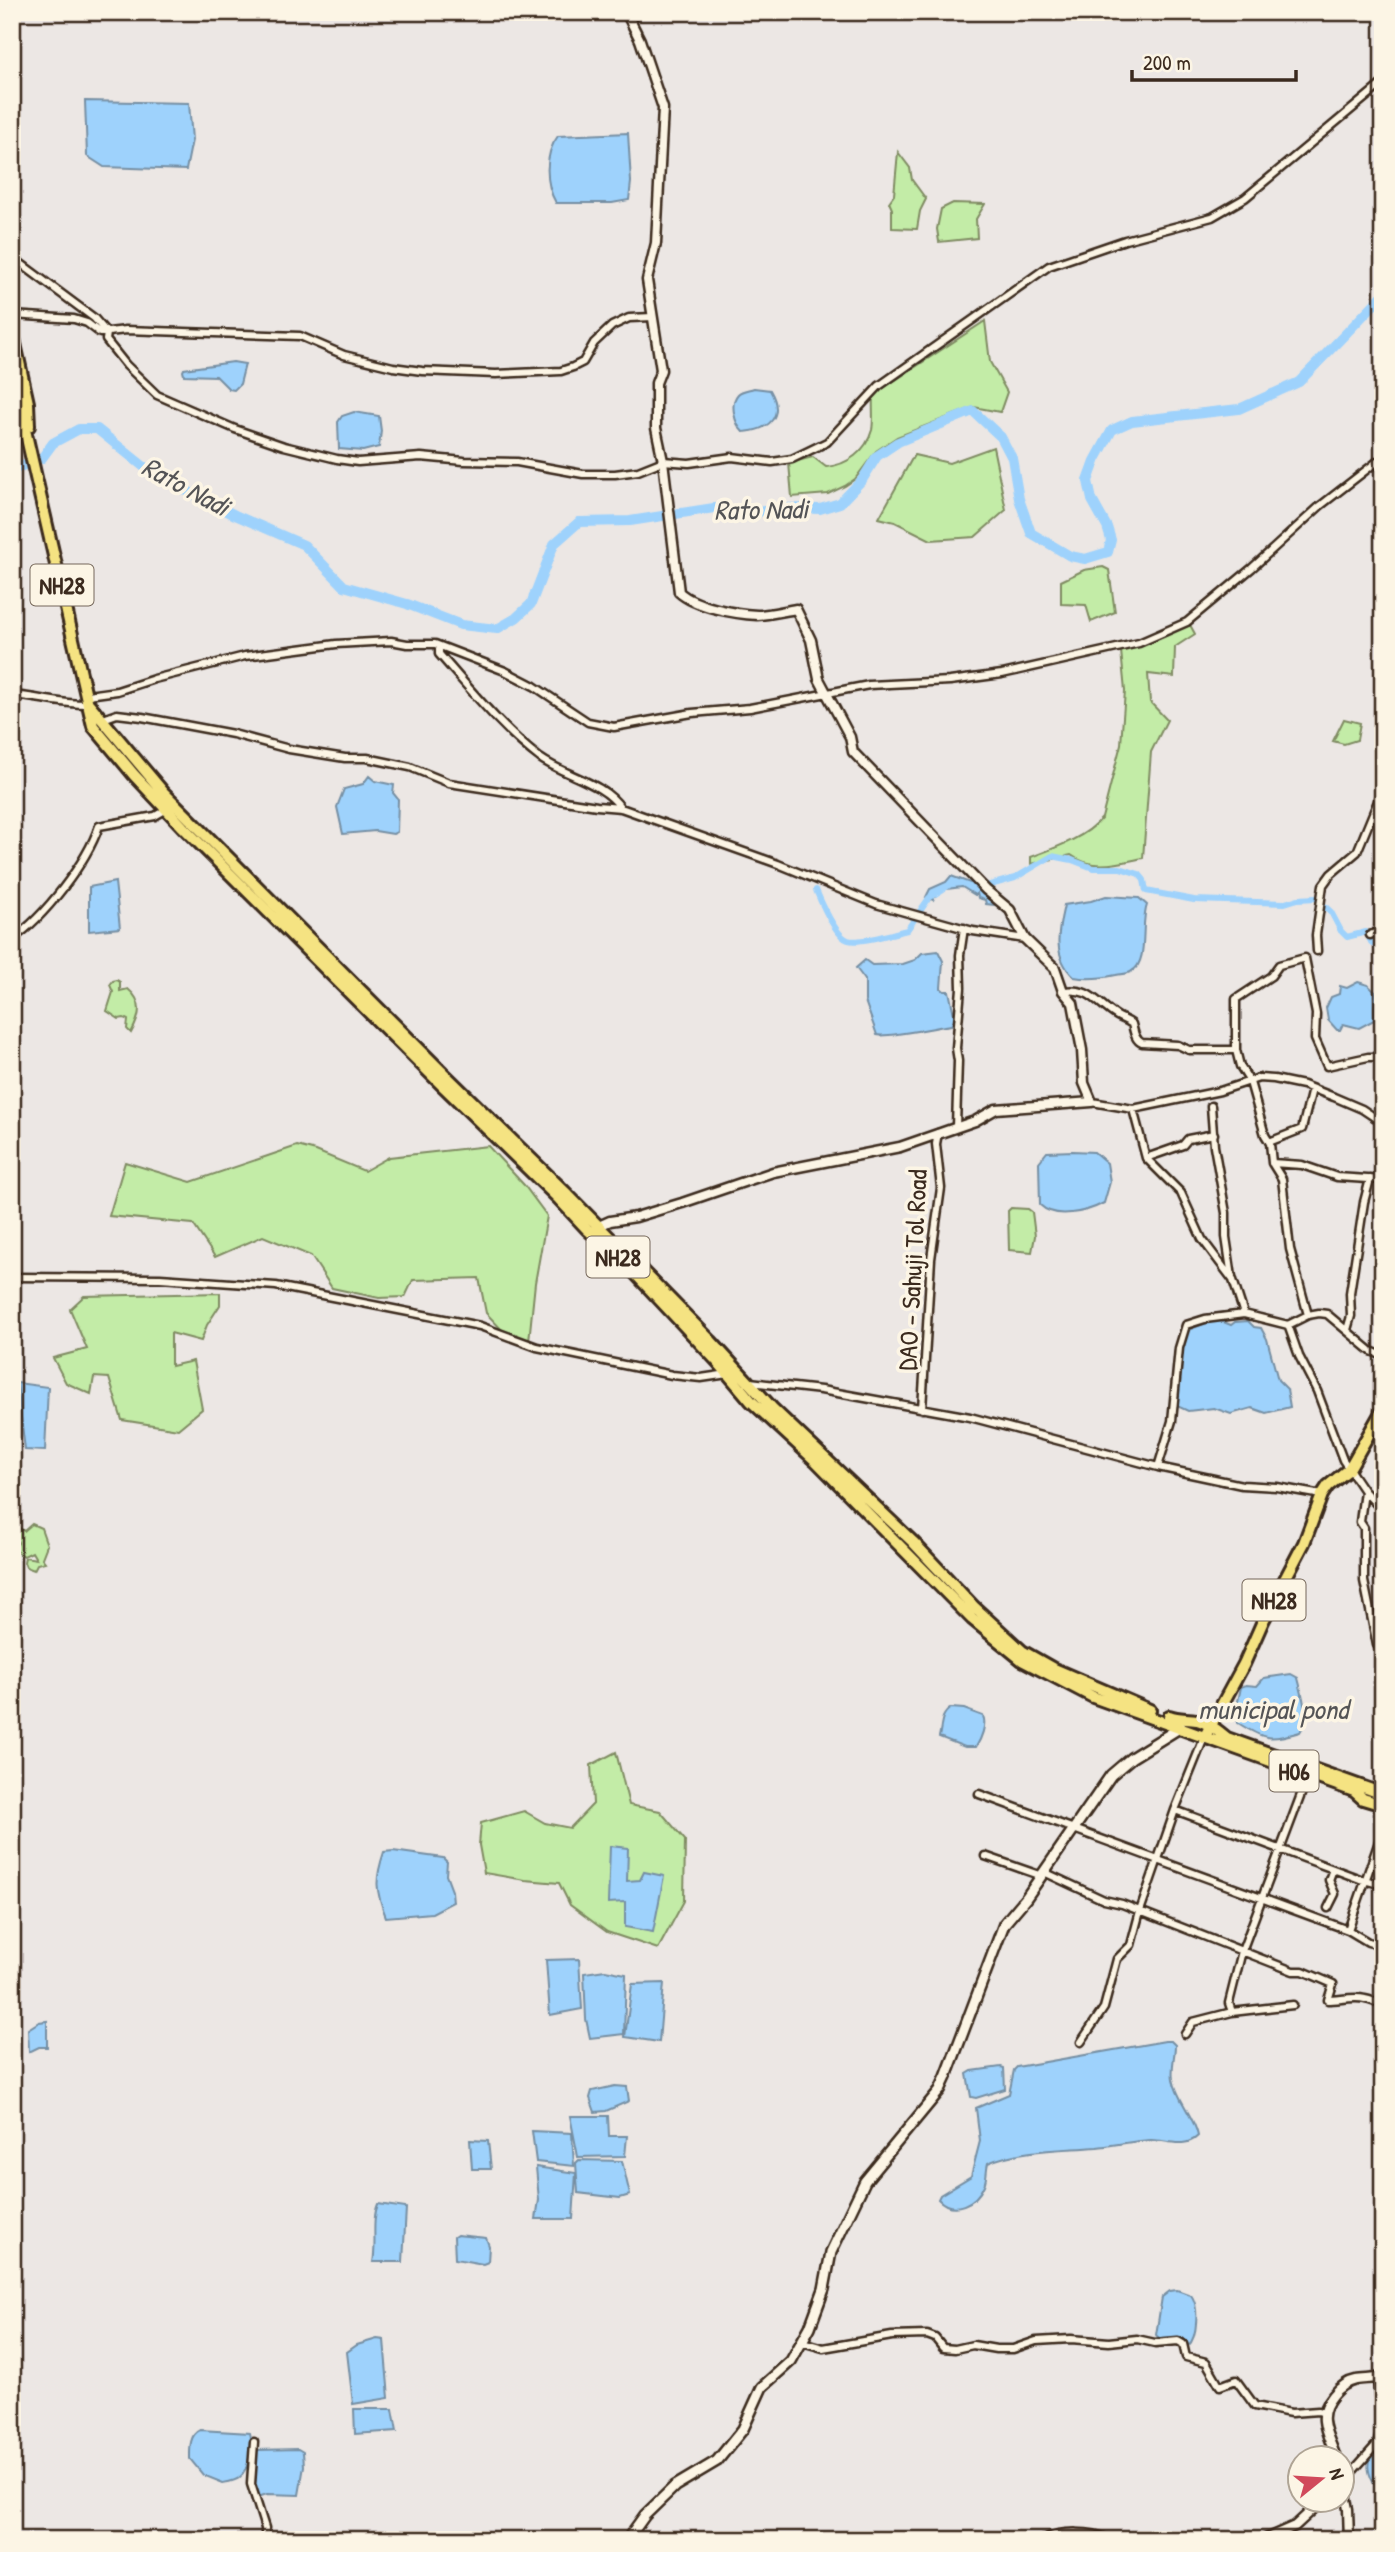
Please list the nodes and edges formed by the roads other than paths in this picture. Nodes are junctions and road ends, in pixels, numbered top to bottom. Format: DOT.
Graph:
graph roads {
  1 [pos="626,12"];
  2 [pos="1383,83"];
  3 [pos="12,257"];
  4 [pos="12,315"];
  5 [pos="653,317"];
  6 [pos="12,330"];
  7 [pos="107,333"];
  8 [pos="12,373"];
  9 [pos="30,447"];
  10 [pos="1383,457"];
  11 [pos="663,464"];
  12 [pos="439,646"];
  13 [pos="826,692"];
  14 [pos="12,695"];
  15 [pos="88,700"];
  16 [pos="103,719"];
  17 [pos="1383,789"];
  18 [pos="621,808"];
  19 [pos="167,809"];
  20 [pos="964,928"];
  21 [pos="1383,930"];
  22 [pos="1370,935"];
  23 [pos="12,939"];
  24 [pos="1025,939"];
  25 [pos="1317,951"];
  26 [pos="1063,991"];
  27 [pos="1236,1051"];
  28 [pos="1383,1057"];
  29 [pos="1250,1082"];
  30 [pos="1312,1090"];
  31 [pos="1092,1102"];
  32 [pos="1211,1106"];
  33 [pos="1133,1109"];
  34 [pos="1383,1123"];
  35 [pos="956,1127"];
  36 [pos="939,1133"];
  37 [pos="1214,1134"];
  38 [pos="1269,1142"];
  39 [pos="1146,1158"];
  40 [pos="1272,1163"];
  41 [pos="1370,1179"];
  42 [pos="1383,1180"];
  43 [pos="562,1195"];
  44 [pos="599,1226"];
  45 [pos="12,1277"];
  46 [pos="1233,1280"];
  47 [pos="1244,1314"];
  48 [pos="1308,1315"];
  49 [pos="1288,1325"];
  50 [pos="1348,1330"];
  51 [pos="1383,1356"];
  52 [pos="728,1374"];
  53 [pos="752,1390"];
  54 [pos="922,1409"];
  55 [pos="1383,1409"];
  56 [pos="1158,1467"];
  57 [pos="1349,1469"];
  58 [pos="1364,1491"];
  59 [pos="1321,1495"];
  60 [pos="1383,1511"];
  61 [pos="1380,1638"];
  62 [pos="1383,1652"];
  63 [pos="1211,1726"];
  64 [pos="1181,1727"];
  65 [pos="1204,1738"];
  66 [pos="1308,1776"];
  67 [pos="979,1794"];
  68 [pos="1383,1794"];
  69 [pos="1383,1805"];
  70 [pos="1175,1810"];
  71 [pos="1383,1830"];
  72 [pos="1074,1831"];
  73 [pos="1281,1848"];
  74 [pos="985,1856"];
  75 [pos="1158,1859"];
  76 [pos="1333,1869"];
  77 [pos="1043,1874"];
  78 [pos="1365,1880"];
  79 [pos="1383,1885"];
  80 [pos="1263,1899"];
  81 [pos="1328,1908"];
  82 [pos="1140,1911"];
  83 [pos="1348,1930"];
  84 [pos="1383,1946"];
  85 [pos="1242,1951"];
  86 [pos="1383,2004"];
  87 [pos="1293,2005"];
  88 [pos="1232,2012"];
  89 [pos="1185,2034"];
  90 [pos="1081,2042"];
  91 [pos="802,2342"];
  92 [pos="1380,2377"];
  93 [pos="1324,2413"];
  94 [pos="254,2442"];
  95 [pos="1331,2444"];
  96 [pos="1356,2467"];
  97 [pos="1307,2514"];
  98 [pos="1348,2514"];
  99 [pos="265,2540"];
  100 [pos="627,2540"];
  101 [pos="1044,2540"];
  102 [pos="1109,2540"];
  103 [pos="1263,2540"];
  104 [pos="1349,2540"];
  1 -- 5 [label="street"];
  2 -- 11 [label="street"];
  3 -- 7 [label="street"];
  4 -- 7 [label="street"];
  5 -- 7 [label="street"];
  5 -- 11 [label="street"];
  6 -- 9 [label="main road, NH28"];
  7 -- 11 [label="street"];
  8 -- 9 [label="main road, NH28"];
  9 -- 15 [label="main road, NH28"];
  10 -- 13 [label="street"];
  11 -- 13 [label="street"];
  12 -- 13 [label="street"];
  12 -- 15 [label="street"];
  12 -- 18 [label="street"];
  13 -- 24 [label="street"];
  14 -- 15 [label="street"];
  15 -- 16 [label="main road, NH28"];
  15 -- 19 [label="main road, NH28"];
  16 -- 18 [label="street"];
  16 -- 43 [label="main road, NH28"];
  17 -- 25 [label="street"];
  18 -- 20 [label="street"];
  19 -- 23 [label="street"];
  19 -- 43 [label="main road, NH28"];
  20 -- 24 [label="street"];
  20 -- 35 [label="street"];
  21 -- 22 [label="street"];
  24 -- 26 [label="street"];
  26 -- 27 [label="street"];
  26 -- 31 [label="street"];
  27 -- 28 [label="street"];
  27 -- 29 [label="street"];
  29 -- 30 [label="street"];
  29 -- 33 [label="street"];
  29 -- 38 [label="street"];
  30 -- 34 [label="street"];
  30 -- 38 [label="street"];
  31 -- 33 [label="street"];
  31 -- 35 [label="street"];
  32 -- 37 [label="street"];
  33 -- 39 [label="street"];
  35 -- 36 [label="street"];
  36 -- 44 [label="street"];
  36 -- 54 [label="street, DAO - Sahuji Tol Road"];
  37 -- 39 [label="street"];
  37 -- 46 [label="street"];
  38 -- 40 [label="street"];
  39 -- 46 [label="street"];
  40 -- 41 [label="street"];
  40 -- 48 [label="street"];
  41 -- 42 [label="street"];
  41 -- 50 [label="street"];
  43 -- 44 [label="main road, NH28"];
  43 -- 52 [label="main road, NH28"];
  44 -- 53 [label="main road, NH28"];
  45 -- 52 [label="street"];
  46 -- 47 [label="street"];
  47 -- 49 [label="street"];
  47 -- 56 [label="street"];
  48 -- 49 [label="street"];
  48 -- 50 [label="street"];
  49 -- 57 [label="street"];
  50 -- 51 [label="street"];
  52 -- 53 [label="main road, NH28"];
  53 -- 54 [label="street"];
  53 -- 63 [label="main road, NH28"];
  53 -- 64 [label="main road, NH28"];
  54 -- 56 [label="street"];
  55 -- 57 [label="main road"];
  56 -- 59 [label="street"];
  57 -- 58 [label="street"];
  57 -- 59 [label="main road, NH28"];
  58 -- 60 [label="street"];
  58 -- 61 [label="street"];
  59 -- 63 [label="main road, NH28"];
  61 -- 62 [label="street"];
  63 -- 65 [label="main road, NH28"];
  63 -- 68 [label="main road, H06"];
  64 -- 65 [label="main road, NH28"];
  64 -- 72 [label="main road"];
  65 -- 66 [label="main road, H06"];
  65 -- 70 [label="street"];
  66 -- 69 [label="main road, H06"];
  66 -- 73 [label="street"];
  67 -- 72 [label="street"];
  70 -- 73 [label="street"];
  70 -- 75 [label="street"];
  71 -- 78 [label="street"];
  72 -- 75 [label="street"];
  72 -- 77 [label="main road"];
  73 -- 76 [label="street"];
  73 -- 80 [label="street"];
  74 -- 77 [label="street"];
  75 -- 80 [label="street"];
  75 -- 82 [label="street"];
  76 -- 78 [label="street"];
  76 -- 81 [label="street"];
  77 -- 82 [label="street"];
  77 -- 91 [label="main road"];
  78 -- 79 [label="street"];
  78 -- 83 [label="street"];
  80 -- 83 [label="street"];
  80 -- 85 [label="street"];
  82 -- 85 [label="street"];
  82 -- 90 [label="street"];
  83 -- 84 [label="street"];
  85 -- 86 [label="street"];
  85 -- 88 [label="street"];
  87 -- 88 [label="street"];
  88 -- 89 [label="street"];
  91 -- 93 [label="street"];
  91 -- 100 [label="main road"];
  92 -- 93 [label="street"];
  92 -- 96 [label="street"];
  93 -- 95 [label="street"];
  94 -- 99 [label="street"];
  97 -- 103 [label="street"];
  98 -- 104 [label="street"];
  101 -- 102 [label="street"];
}
